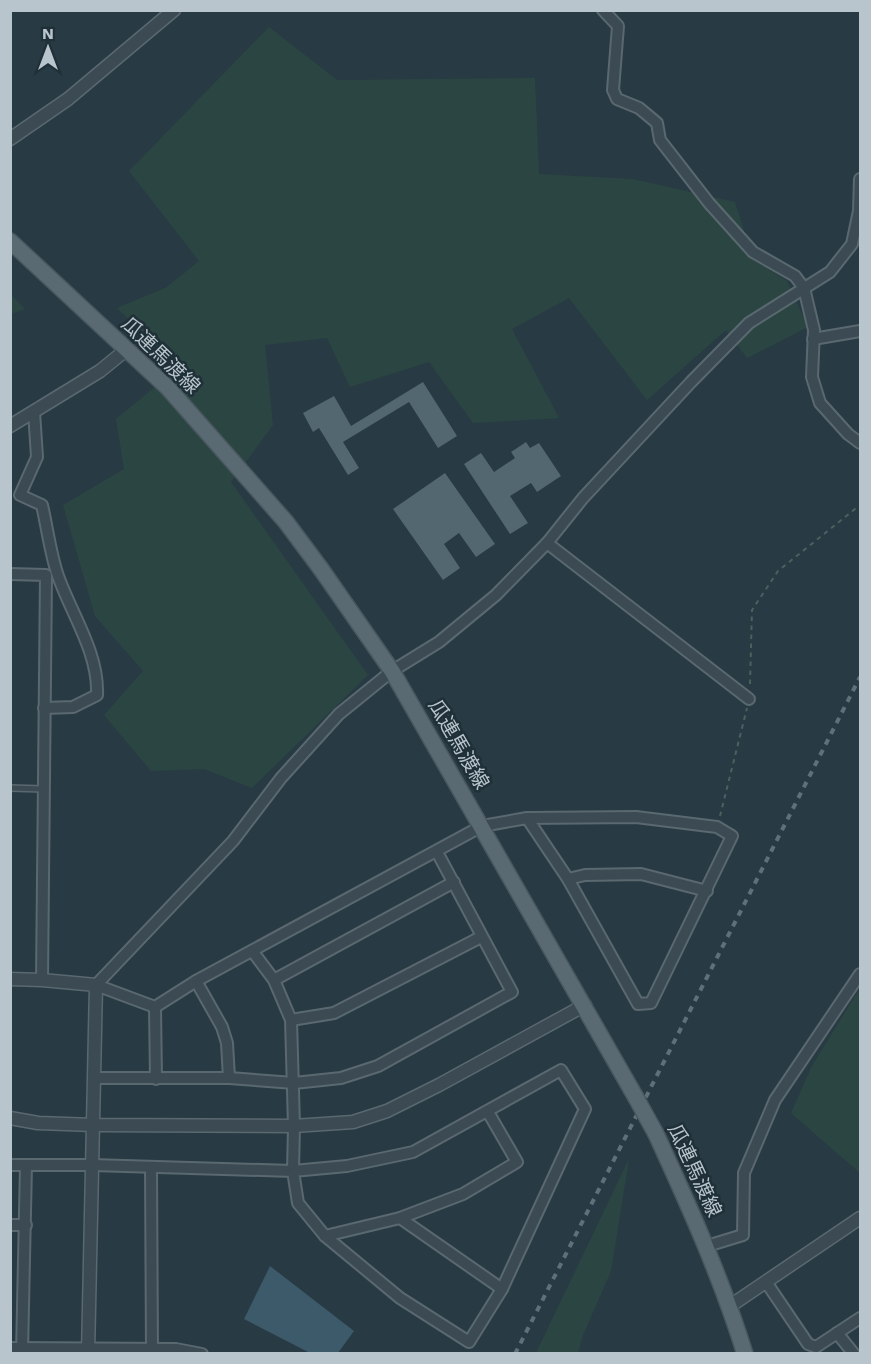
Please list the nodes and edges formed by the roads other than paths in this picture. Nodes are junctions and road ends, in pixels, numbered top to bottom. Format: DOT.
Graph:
graph roads {
  1 [pos="174,10"];
  2 [pos="603,10"];
  3 [pos="10,139"];
  4 [pos="861,179"];
  5 [pos="10,241"];
  6 [pos="804,288"];
  7 [pos="861,331"];
  8 [pos="813,339"];
  9 [pos="127,349"];
  10 [pos="34,412"];
  11 [pos="12,421"];
  12 [pos="861,443"];
  13 [pos="25,480"];
  14 [pos="10,488"];
  15 [pos="547,543"];
  16 [pos="10,574"];
  17 [pos="392,671"];
  18 [pos="749,699"];
  19 [pos="45,708"];
  20 [pos="10,788"];
  21 [pos="44,789"];
  22 [pos="527,818"];
  23 [pos="482,826"];
  24 [pos="437,852"];
  25 [pos="568,879"];
  26 [pos="454,882"];
  27 [pos="707,891"];
  28 [pos="481,937"];
  29 [pos="253,952"];
  30 [pos="861,974"];
  31 [pos="10,979"];
  32 [pos="42,980"];
  33 [pos="274,980"];
  34 [pos="196,981"];
  35 [pos="96,985"];
  36 [pos="585,1005"];
  37 [pos="155,1008"];
  38 [pos="291,1020"];
  39 [pos="94,1078"];
  40 [pos="229,1078"];
  41 [pos="156,1079"];
  42 [pos="294,1083"];
  43 [pos="488,1112"];
  44 [pos="10,1118"];
  45 [pos="94,1125"];
  46 [pos="294,1126"];
  47 [pos="10,1165"];
  48 [pos="92,1165"];
  49 [pos="26,1166"];
  50 [pos="151,1167"];
  51 [pos="293,1171"];
  52 [pos="400,1218"];
  53 [pos="861,1218"];
  54 [pos="10,1225"];
  55 [pos="26,1225"];
  56 [pos="325,1236"];
  57 [pos="707,1246"];
  58 [pos="766,1282"];
  59 [pos="10,1286"];
  60 [pos="24,1286"];
  61 [pos="502,1289"];
  62 [pos="730,1306"];
  63 [pos="861,1318"];
  64 [pos="837,1333"];
  65 [pos="10,1348"];
  66 [pos="22,1351"];
  67 [pos="88,1351"];
  68 [pos="152,1352"];
  69 [pos="202,1353"];
  70 [pos="745,1353"];
  71 [pos="854,1353"];
  1 -- 3 [label="street"];
  2 -- 6 [label="street"];
  4 -- 6 [label="street"];
  5 -- 9 [label="main road, 瓜連馬渡線"];
  6 -- 8 [label="street"];
  6 -- 15 [label="street"];
  7 -- 8 [label="street"];
  8 -- 12 [label="street"];
  9 -- 10 [label="street"];
  9 -- 17 [label="main road, 瓜連馬渡線"];
  10 -- 11 [label="street"];
  10 -- 13 [label="street"];
  13 -- 14 [label="street"];
  13 -- 19 [label="street"];
  15 -- 17 [label="street"];
  15 -- 18 [label="street"];
  16 -- 19 [label="street"];
  17 -- 23 [label="main road, 瓜連馬渡線"];
  17 -- 35 [label="street"];
  19 -- 21 [label="street"];
  20 -- 21 [label="lane"];
  21 -- 32 [label="street"];
  22 -- 23 [label="street"];
  22 -- 25 [label="street"];
  22 -- 27 [label="street"];
  23 -- 24 [label="street"];
  23 -- 36 [label="main road, 瓜連馬渡線"];
  24 -- 26 [label="street"];
  24 -- 29 [label="street"];
  25 -- 27 [label="street"];
  25 -- 27 [label="street"];
  26 -- 28 [label="street"];
  26 -- 33 [label="street"];
  28 -- 38 [label="street"];
  28 -- 42 [label="street"];
  29 -- 33 [label="street"];
  29 -- 34 [label="street"];
  30 -- 57 [label="street"];
  31 -- 32 [label="street"];
  32 -- 35 [label="street"];
  33 -- 38 [label="street"];
  34 -- 37 [label="street"];
  34 -- 40 [label="street"];
  35 -- 37 [label="street"];
  35 -- 39 [label="street"];
  36 -- 46 [label="street"];
  36 -- 57 [label="main road, 瓜連馬渡線, bridge"];
  37 -- 41 [label="street"];
  38 -- 42 [label="street"];
  39 -- 41 [label="street"];
  39 -- 45 [label="street"];
  40 -- 41 [label="street"];
  40 -- 42 [label="street"];
  42 -- 46 [label="street"];
  43 -- 51 [label="street"];
  43 -- 52 [label="street"];
  43 -- 61 [label="street"];
  44 -- 45 [label="street"];
  45 -- 46 [label="street"];
  45 -- 48 [label="street"];
  46 -- 51 [label="street"];
  47 -- 49 [label="street"];
  48 -- 49 [label="street"];
  48 -- 50 [label="street"];
  48 -- 67 [label="street"];
  49 -- 55 [label="street"];
  50 -- 51 [label="street"];
  50 -- 68 [label="street"];
  51 -- 56 [label="street"];
  52 -- 56 [label="street"];
  52 -- 61 [label="street"];
  53 -- 58 [label="street"];
  54 -- 55 [label="street"];
  55 -- 60 [label="street"];
  56 -- 61 [label="street"];
  57 -- 62 [label="main road, 瓜連馬渡線"];
  58 -- 62 [label="street"];
  58 -- 64 [label="street"];
  59 -- 60 [label="street"];
  60 -- 66 [label="street"];
  62 -- 70 [label="main road, 瓜連馬渡線"];
  63 -- 64 [label="street"];
  64 -- 71 [label="street"];
  65 -- 66 [label="street"];
  66 -- 67 [label="street"];
  67 -- 68 [label="street"];
  68 -- 69 [label="street"];
}
